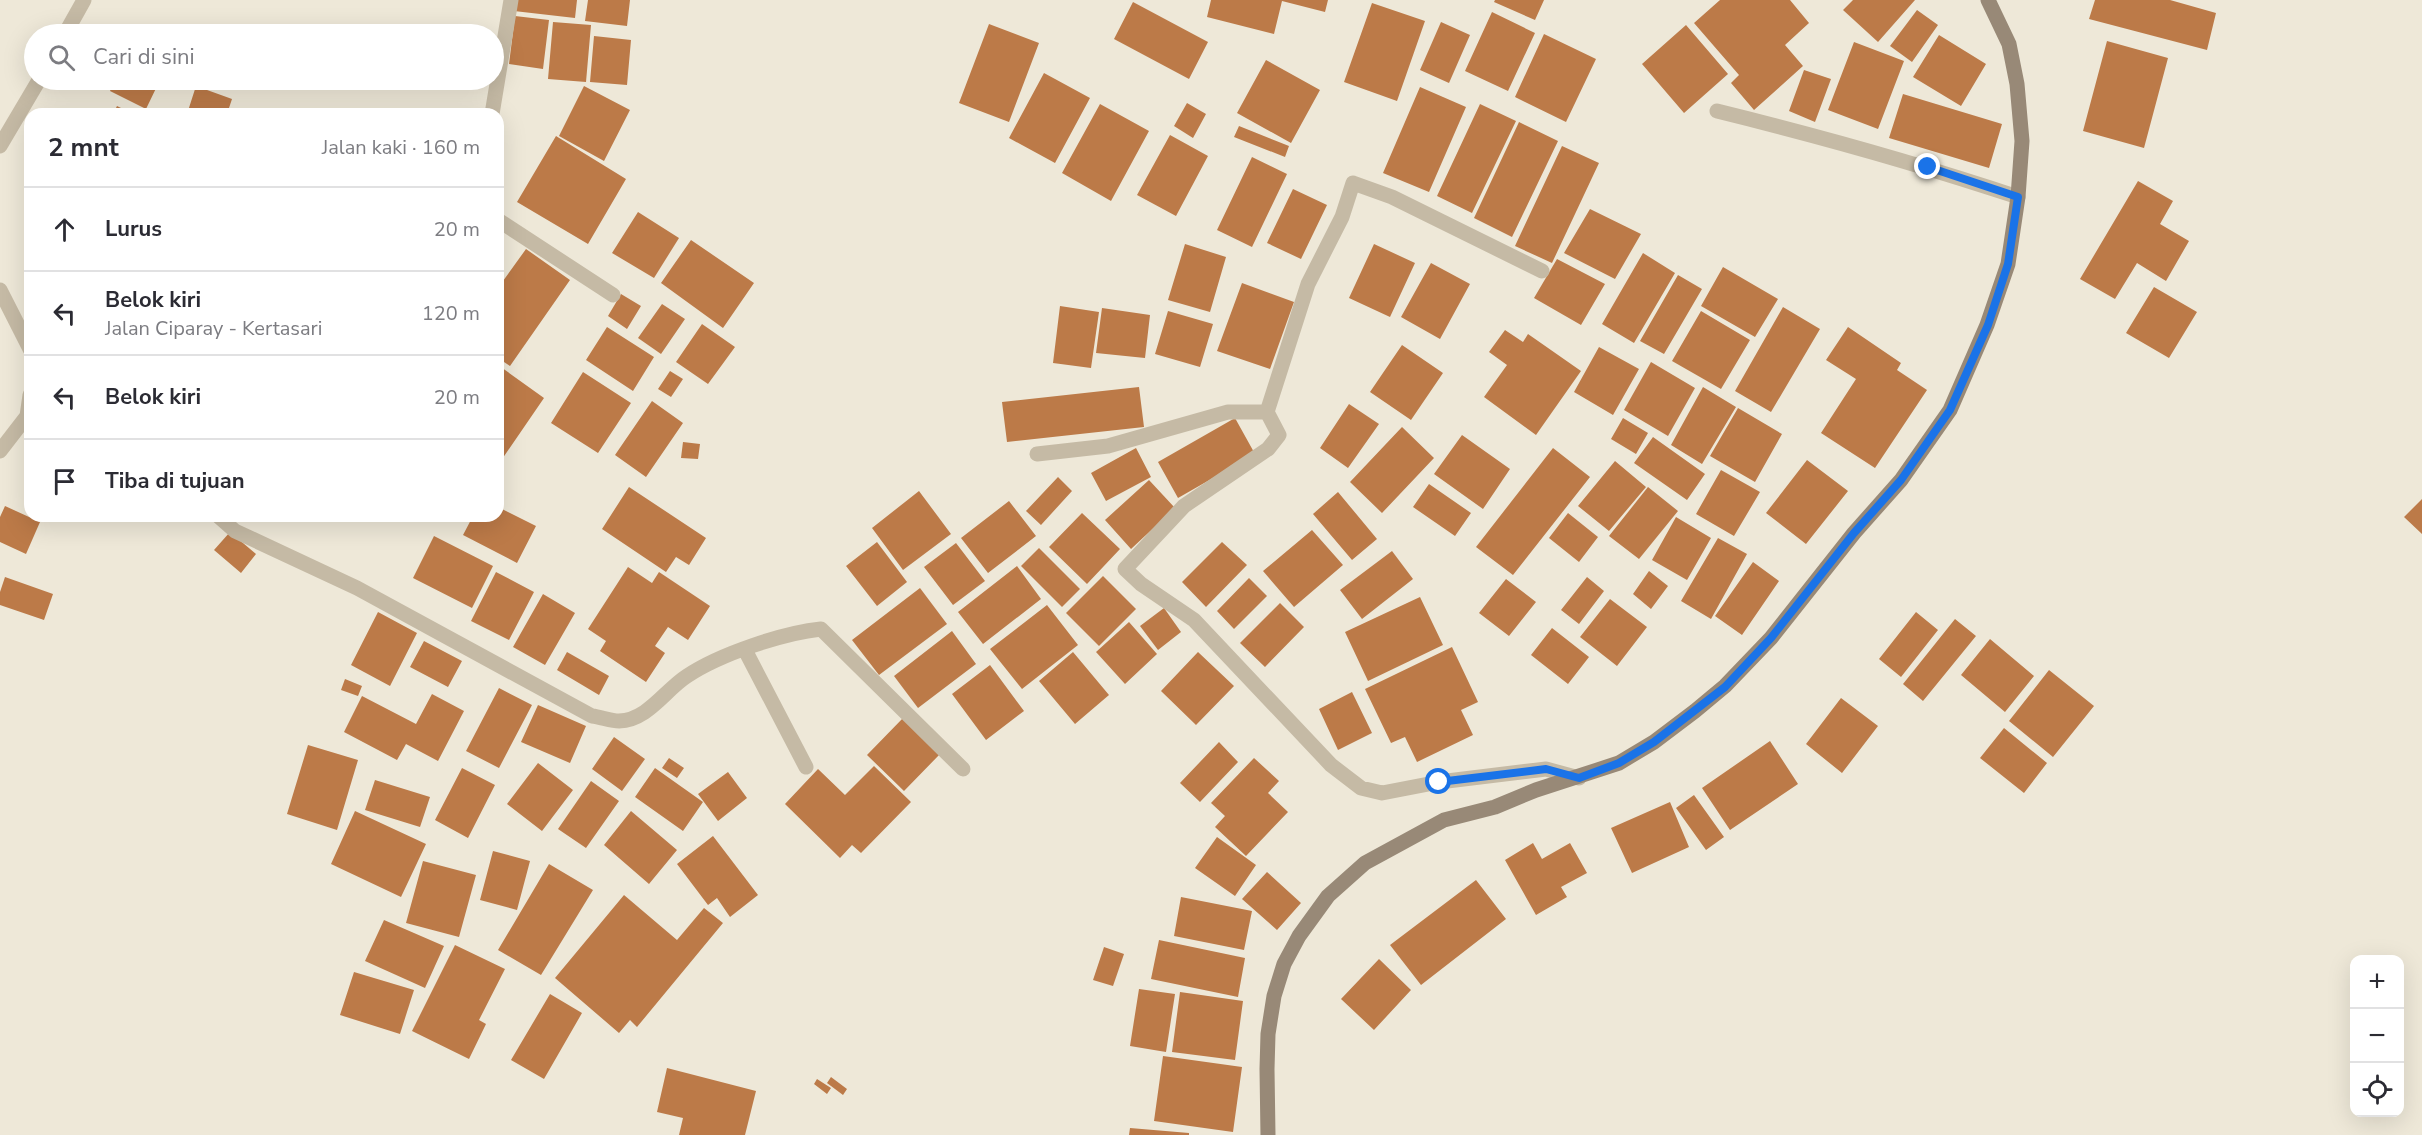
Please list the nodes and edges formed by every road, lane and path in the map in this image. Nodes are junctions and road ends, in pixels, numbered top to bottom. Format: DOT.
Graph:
graph roads {
  1 [pos="84,0"];
  2 [pos="511,0"];
  3 [pos="1988,0"];
  4 [pos="71,24"];
  5 [pos="504,42"];
  6 [pos="33,90"];
  7 [pos="496,90"];
  8 [pos="493,108"];
  9 [pos="1717,111"];
  10 [pos="0,146"];
  11 [pos="2018,197"];
  12 [pos="504,224"];
  13 [pos="1542,271"];
  14 [pos="0,290"];
  15 [pos="614,295"];
  16 [pos="24,337"];
  17 [pos="1267,412"];
  18 [pos="24,420"];
  19 [pos="0,451"];
  20 [pos="1037,454"];
  21 [pos="225,522"];
  22 [pos="745,650"];
  23 [pos="806,767"];
  24 [pos="963,769"];
  25 [pos="1579,778"];
  26 [pos="1268,1135"];
  1 -- 4 [label="street"];
  2 -- 5 [label="street"];
  3 -- 11 [label="main road"];
  6 -- 10 [label="street"];
  7 -- 8 [label="street"];
  9 -- 11 [label="street"];
  11 -- 25 [label="main road"];
  12 -- 15 [label="street"];
  13 -- 17 [label="street"];
  14 -- 16 [label="street"];
  17 -- 20 [label="street"];
  17 -- 25 [label="street"];
  18 -- 19 [label="street"];
  21 -- 22 [label="street"];
  22 -- 23 [label="street"];
  22 -- 24 [label="street"];
  25 -- 26 [label="main road"];
}
